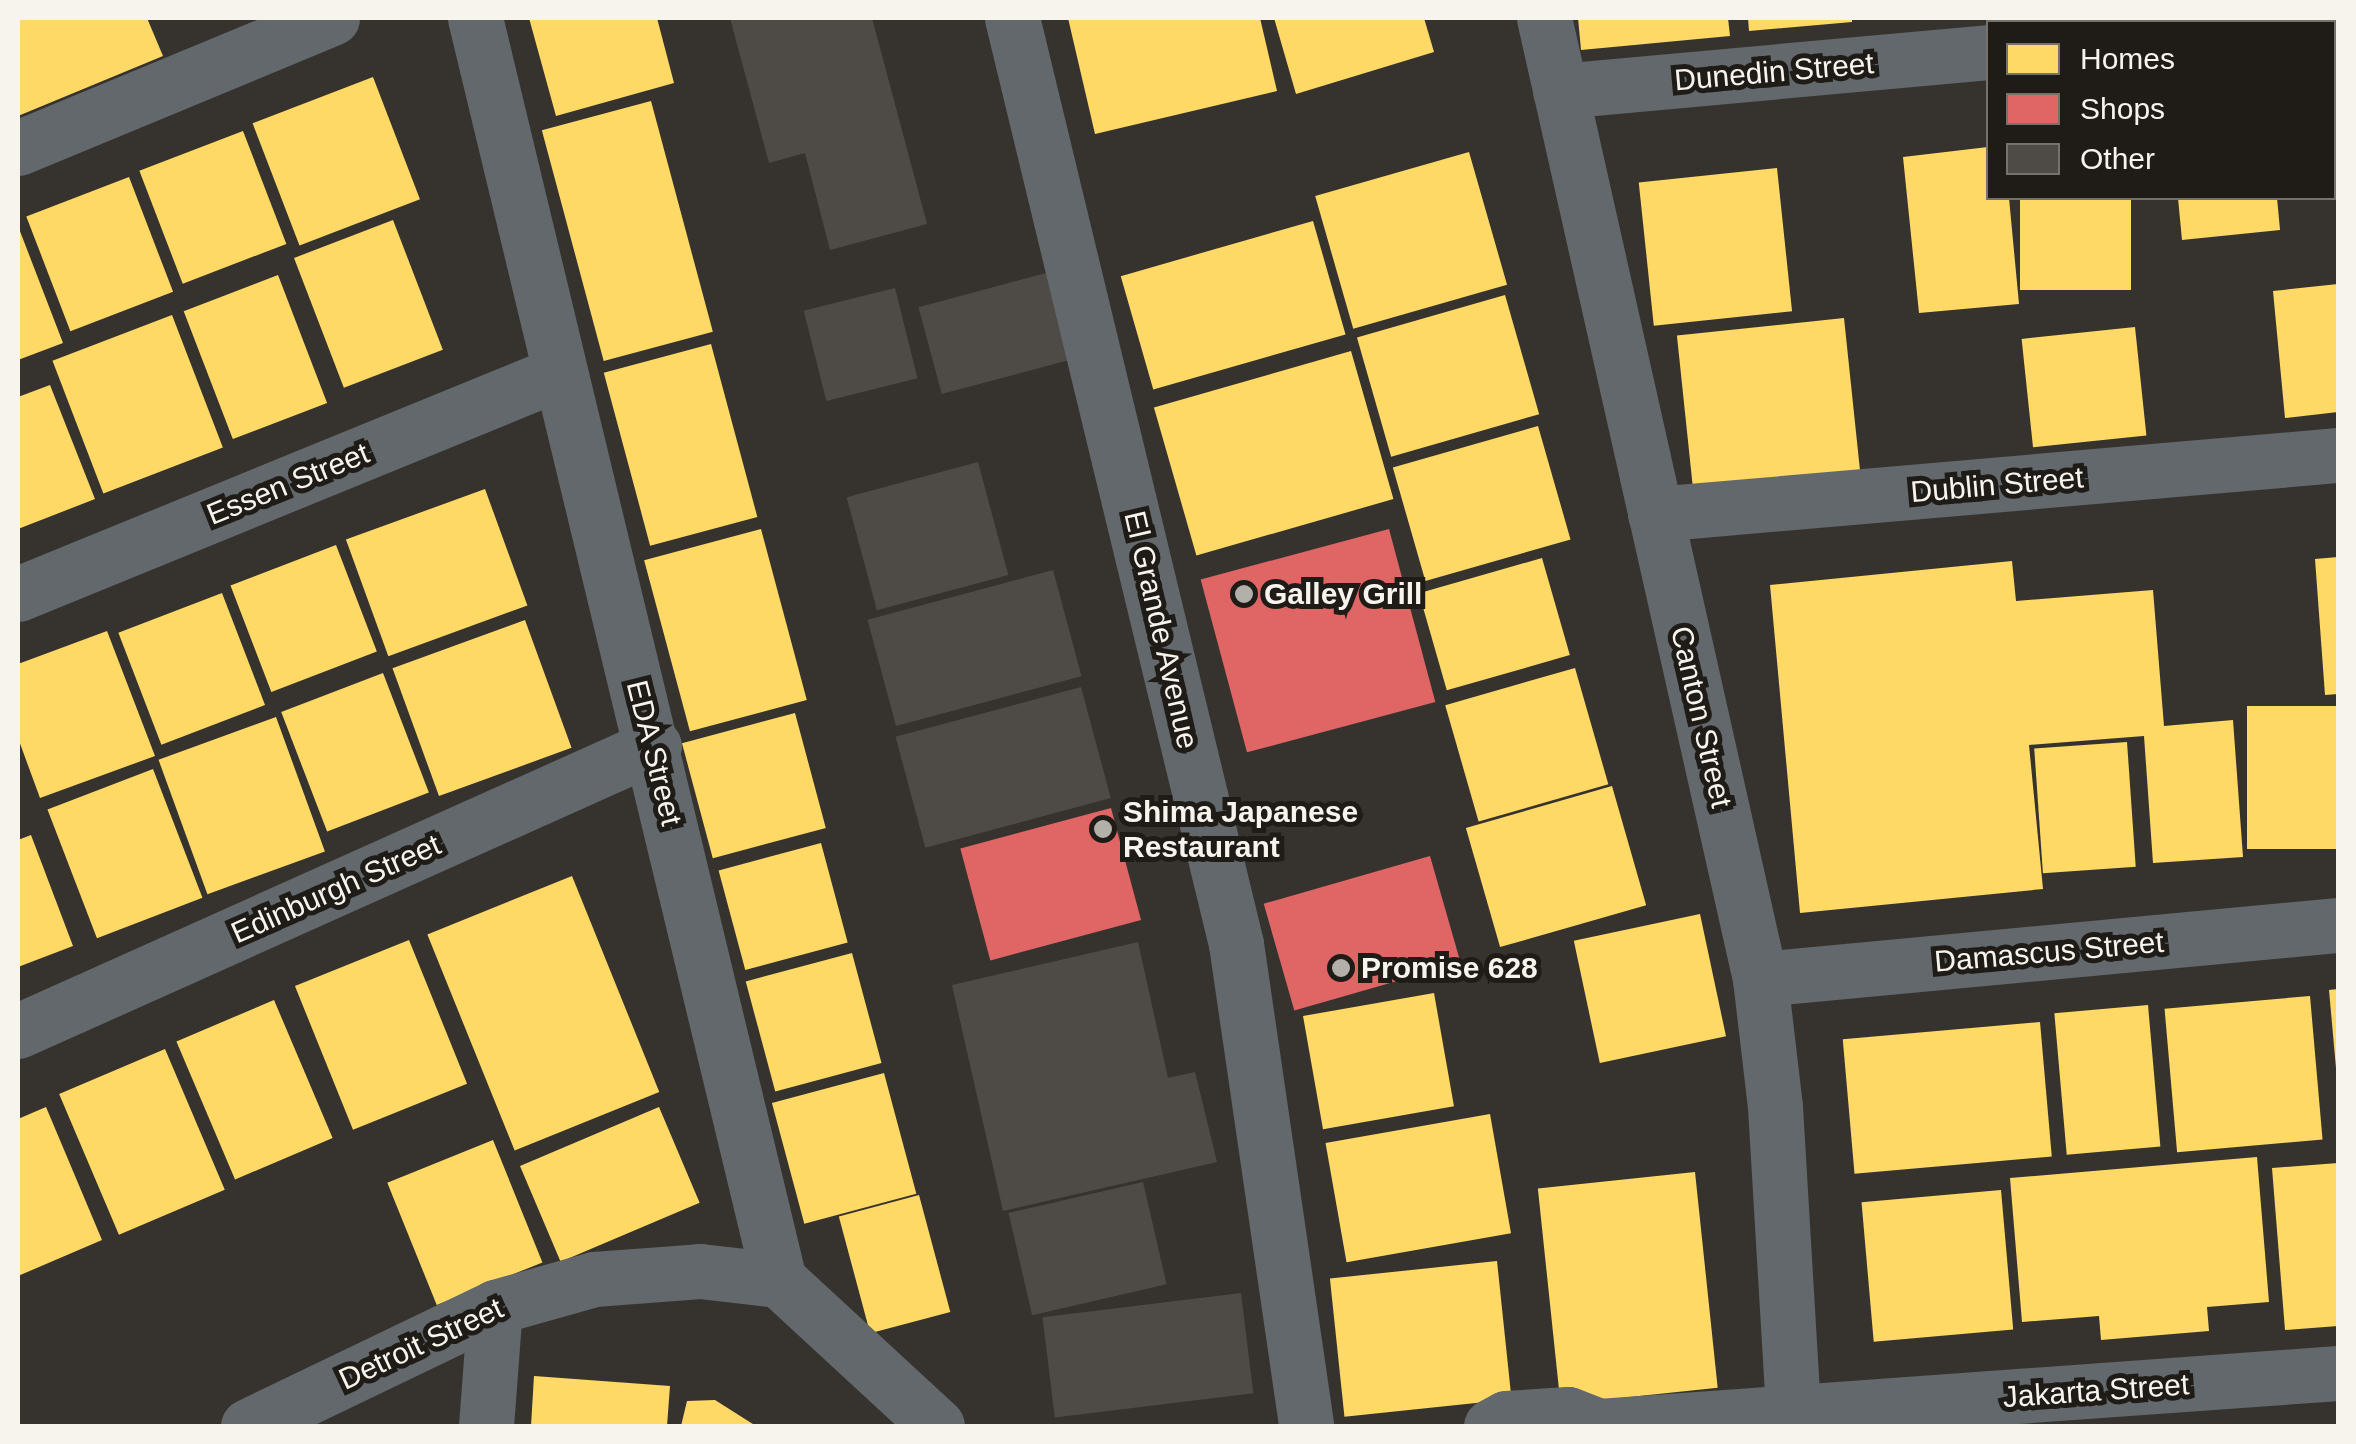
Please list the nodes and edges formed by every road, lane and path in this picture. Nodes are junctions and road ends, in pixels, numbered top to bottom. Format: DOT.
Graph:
graph roads {
  1 [pos="332,18"];
  2 [pos="474,18"];
  3 [pos="1012,18"];
  4 [pos="1544,18"];
  5 [pos="1986,52"];
  6 [pos="1560,92"];
  7 [pos="18,148"];
  8 [pos="559,373"];
  9 [pos="2338,455"];
  10 [pos="1655,514"];
  11 [pos="18,594"];
  12 [pos="654,746"];
  13 [pos="2338,925"];
  14 [pos="1760,978"];
  15 [pos="18,1031"];
  16 [pos="779,1280"];
  17 [pos="495,1307"];
  18 [pos="2338,1373"];
  19 [pos="1794,1420"];
  20 [pos="248,1426"];
  21 [pos="486,1426"];
  22 [pos="937,1426"];
  23 [pos="1306,1426"];
  24 [pos="1491,1426"];
  25 [pos="1598,1426"];
  1 -- 7 [label="street"];
  2 -- 8 [label="street, EDA Street"];
  3 -- 23 [label="street, El Grande Avenue"];
  4 -- 6 [label="street, Canton Street"];
  5 -- 6 [label="street, Dunedin Street"];
  6 -- 10 [label="street, Canton Street"];
  8 -- 11 [label="street, Essen Street"];
  8 -- 12 [label="street, EDA Street"];
  9 -- 10 [label="street, Dublin Street"];
  10 -- 14 [label="street, Canton Street"];
  12 -- 15 [label="street, Edinburgh Street"];
  12 -- 16 [label="street, EDA Street"];
  13 -- 14 [label="street, Damascus Street"];
  14 -- 19 [label="street, Canton Street"];
  16 -- 17 [label="street, Detroit Street"];
  16 -- 22 [label="street"];
  17 -- 20 [label="street, Detroit Street"];
  17 -- 21 [label="street"];
  18 -- 19 [label="street, Jakarta Street"];
  19 -- 25 [label="street, Jakarta Street"];
  24 -- 25 [label="street, Jakarta Street"];
}
